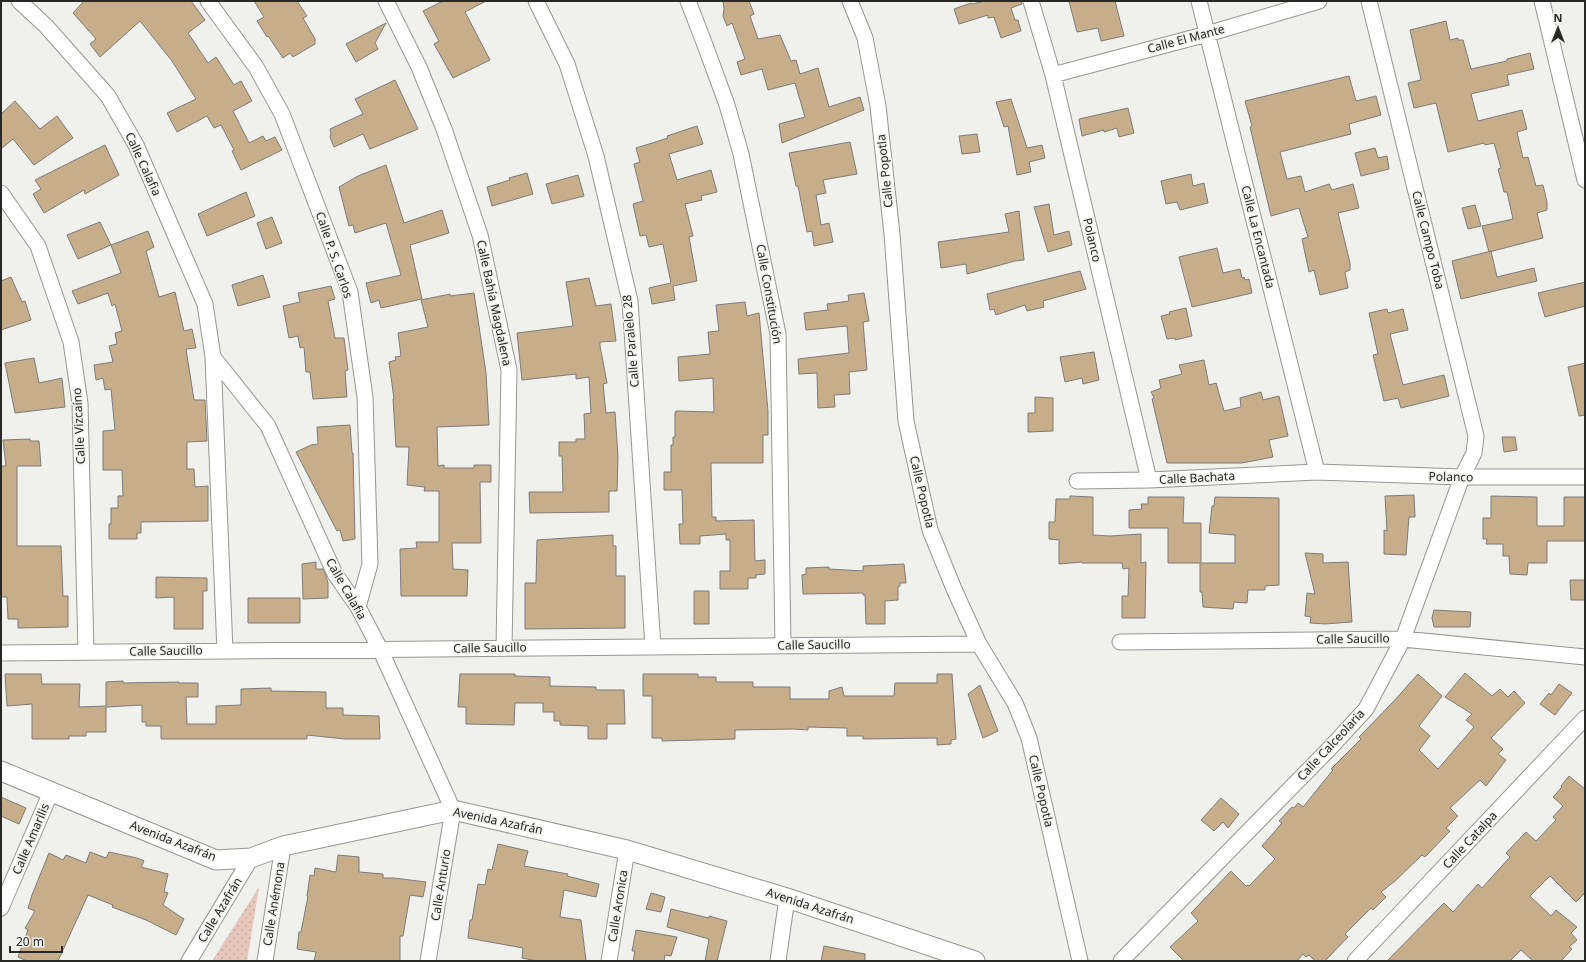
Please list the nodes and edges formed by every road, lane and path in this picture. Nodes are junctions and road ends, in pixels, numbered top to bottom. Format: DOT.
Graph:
graph roads {
  1 [pos="19,1"];
  2 [pos="208,1"];
  3 [pos="386,1"];
  4 [pos="536,1"];
  5 [pos="688,1"];
  6 [pos="850,1"];
  7 [pos="1031,1"];
  8 [pos="1199,1"];
  9 [pos="1319,1"];
  10 [pos="1369,1"];
  11 [pos="1542,1"];
  12 [pos="1207,34"];
  13 [pos="1053,75"];
  14 [pos="1585,180"];
  15 [pos="1,193"];
  16 [pos="213,357"];
  17 [pos="1317,472"];
  18 [pos="1462,477"];
  19 [pos="1585,477"];
  20 [pos="1149,480"];
  21 [pos="1077,481"];
  22 [pos="358,607"];
  23 [pos="1403,639"];
  24 [pos="1120,642"];
  25 [pos="979,644"];
  26 [pos="783,645"];
  27 [pos="653,647"];
  28 [pos="504,648"];
  29 [pos="380,649"];
  30 [pos="225,651"];
  31 [pos="86,652"];
  32 [pos="1,653"];
  33 [pos="1585,657"];
  34 [pos="1585,718"];
  35 [pos="1,771"];
  36 [pos="51,792"];
  37 [pos="453,810"];
  38 [pos="283,846"];
  39 [pos="627,850"];
  40 [pos="251,858"];
  41 [pos="787,898"];
  42 [pos="1,908"];
  43 [pos="966,959"];
  44 [pos="189,961"];
  45 [pos="265,961"];
  46 [pos="428,961"];
  47 [pos="609,961"];
  48 [pos="778,961"];
  49 [pos="1080,961"];
  50 [pos="1121,961"];
  51 [pos="1356,961"];
  1 -- 16 [label="street, Calle Calafia"];
  2 -- 22 [label="street, Calle P. S. Carlos"];
  3 -- 28 [label="street, Calle Bahía Magdalena"];
  4 -- 27 [label="street, Calle Paralelo 28"];
  5 -- 26 [label="street, Calle Constitución"];
  6 -- 25 [label="street, Calle Popotla"];
  7 -- 13 [label="street, Polanco"];
  8 -- 12 [label="street, Calle La Encantada"];
  9 -- 12 [label="street, Calle El Mante"];
  10 -- 18 [label="street, Calle Campo Toba"];
  11 -- 14 [label="street"];
  12 -- 13 [label="street, Calle El Mante"];
  12 -- 17 [label="street, Calle La Encantada"];
  13 -- 20 [label="street, Polanco"];
  15 -- 31 [label="street, Calle Vizcaíno"];
  16 -- 22 [label="street, Calle Calafia"];
  16 -- 30 [label="street, Calle Calafia"];
  17 -- 18 [label="street, Polanco"];
  17 -- 20 [label="street, Calle Bachata"];
  18 -- 19 [label="street, Polanco"];
  18 -- 23 [label="street, Calle Calceolaria"];
  20 -- 21 [label="street, Calle Bachata"];
  22 -- 29 [label="street, Calle Calafia"];
  23 -- 24 [label="street, Calle Saucillo"];
  23 -- 33 [label="street, Calle Saucillo"];
  23 -- 50 [label="street, Calle Calceolaria"];
  25 -- 26 [label="street, Calle Saucillo"];
  25 -- 49 [label="street, Calle Popotla"];
  26 -- 27 [label="street, Calle Saucillo"];
  27 -- 28 [label="street, Calle Saucillo"];
  28 -- 29 [label="street, Calle Saucillo"];
  29 -- 30 [label="street, Calle Saucillo"];
  29 -- 37 [label="street, Calle Calafia"];
  30 -- 31 [label="street, Calle Saucillo"];
  31 -- 32 [label="street, Calle Saucillo"];
  34 -- 51 [label="street, Calle Catalpa"];
  35 -- 36 [label="street, Avenida Azafrán"];
  36 -- 40 [label="street, Avenida Azafrán"];
  36 -- 42 [label="street, Calle Amarilis"];
  37 -- 38 [label="street, Avenida Azafrán"];
  37 -- 39 [label="street, Avenida Azafrán"];
  37 -- 46 [label="street, Calle Anturio"];
  38 -- 40 [label="street, Avenida Azafrán"];
  38 -- 45 [label="street, Calle Anémona"];
  39 -- 41 [label="street, Avenida Azafrán"];
  39 -- 47 [label="street, Calle Aronica"];
  40 -- 44 [label="street, Calle Azafrán"];
  41 -- 43 [label="street, Avenida Azafrán"];
  41 -- 48 [label="street"];
}
